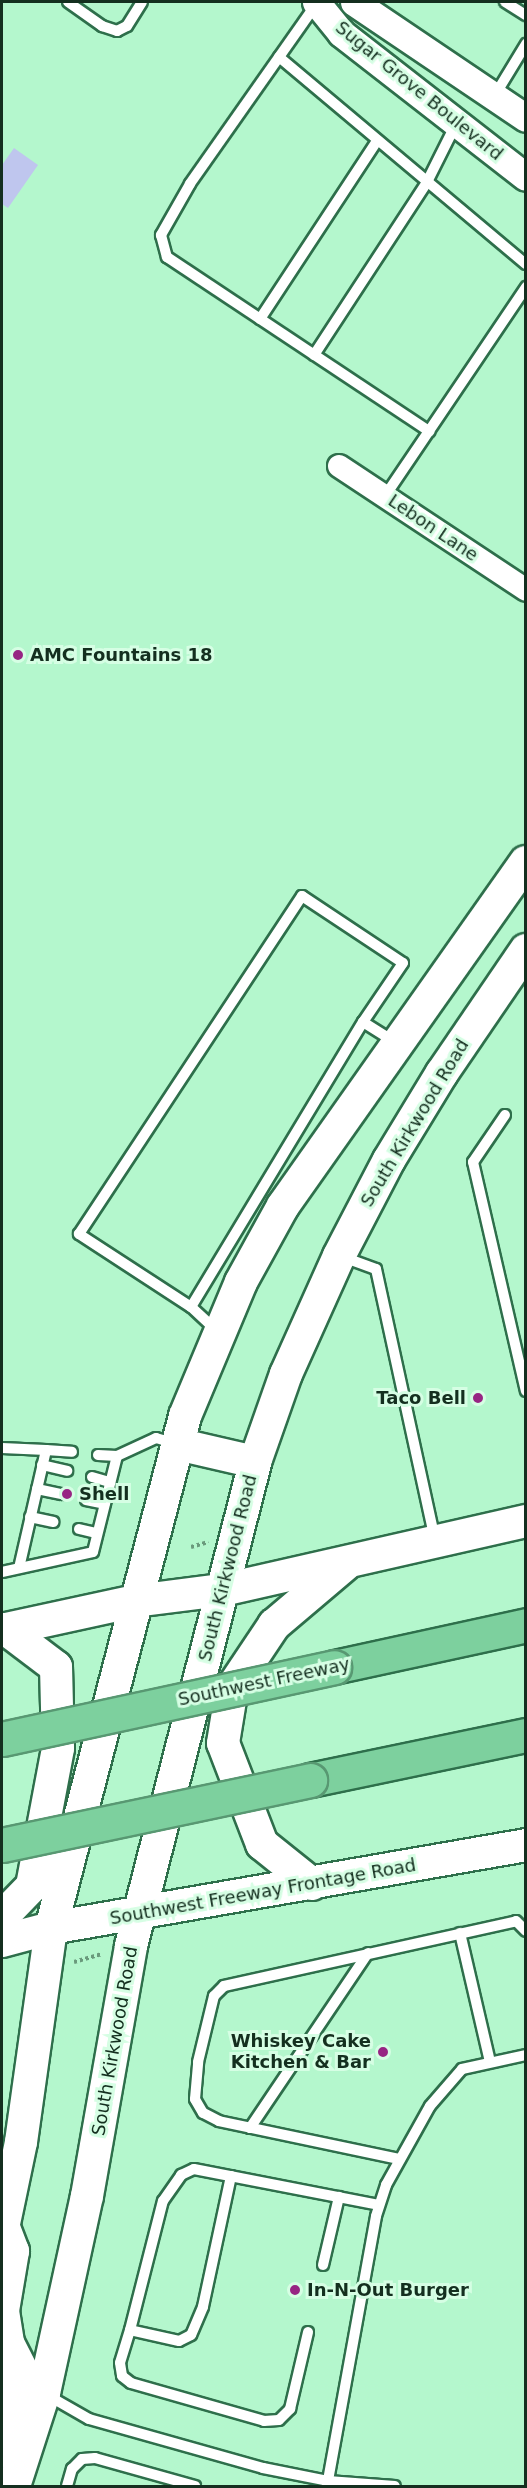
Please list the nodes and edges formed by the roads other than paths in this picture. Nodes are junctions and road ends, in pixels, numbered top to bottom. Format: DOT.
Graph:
graph roads {
  1 [pos="68,2"];
  2 [pos="142,2"];
  3 [pos="316,2"];
  4 [pos="354,2"];
  5 [pos="505,2"];
  6 [pos="525,15"];
  7 [pos="525,44"];
  8 [pos="279,57"];
  9 [pos="494,98"];
  10 [pos="525,118"];
  11 [pos="457,122"];
  12 [pos="377,141"];
  13 [pos="525,177"];
  14 [pos="426,184"];
  15 [pos="525,264"];
  16 [pos="525,287"];
  17 [pos="260,319"];
  18 [pos="314,355"];
  19 [pos="429,431"];
  20 [pos="339,466"];
  21 [pos="385,496"];
  22 [pos="525,590"];
  23 [pos="525,862"];
  24 [pos="525,950"];
  25 [pos="363,1022"];
  26 [pos="398,1044"];
  27 [pos="505,1115"];
  28 [pos="339,1256"];
  29 [pos="191,1307"];
  30 [pos="220,1333"];
  31 [pos="525,1391"];
  32 [pos="177,1444"];
  33 [pos="2,1448"];
  34 [pos="46,1450"];
  35 [pos="72,1452"];
  36 [pos="98,1455"];
  37 [pos="117,1456"];
  38 [pos="255,1462"];
  39 [pos="42,1465"];
  40 [pos="68,1471"];
  41 [pos="92,1477"];
  42 [pos="110,1482"];
  43 [pos="37,1489"];
  44 [pos="61,1494"];
  45 [pos="86,1500"];
  46 [pos="105,1504"];
  47 [pos="30,1516"];
  48 [pos="525,1521"];
  49 [pos="53,1522"];
  50 [pos="79,1529"];
  51 [pos="98,1533"];
  52 [pos="436,1542"];
  53 [pos="350,1561"];
  54 [pos="19,1568"];
  55 [pos="2,1572"];
  56 [pos="222,1590"];
  57 [pos="135,1600"];
  58 [pos="525,1625"];
  59 [pos="4,1629"];
  60 [pos="525,1735"];
  61 [pos="2,1738"];
  62 [pos="2,1845"];
  63 [pos="525,1845"];
  64 [pos="312,1884"];
  65 [pos="139,1914"];
  66 [pos="2,1917"];
  67 [pos="51,1928"];
  68 [pos="525,1931"];
  69 [pos="460,1933"];
  70 [pos="2,1941"];
  71 [pos="368,1953"];
  72 [pos="525,2055"];
  73 [pos="490,2062"];
  74 [pos="250,2128"];
  75 [pos="399,2159"];
  76 [pos="231,2176"];
  77 [pos="339,2197"];
  78 [pos="380,2205"];
  79 [pos="2,2229"];
  80 [pos="323,2265"];
  81 [pos="130,2330"];
  82 [pos="308,2332"];
  83 [pos="2,2372"];
  84 [pos="44,2393"];
  85 [pos="2,2467"];
  86 [pos="327,2484"];
  87 [pos="14,2487"];
  88 [pos="67,2487"];
  89 [pos="195,2487"];
  90 [pos="395,2487"];
  1 -- 2 [label="lane"];
  3 -- 8 [label="lane"];
  3 -- 11 [label="street, Sugar Grove Boulevard"];
  4 -- 9 [label="street, Sugar Grove Boulevard"];
  5 -- 6 [label="lane"];
  7 -- 9 [label="lane"];
  8 -- 12 [label="lane"];
  8 -- 17 [label="lane"];
  9 -- 10 [label="street, Sugar Grove Boulevard"];
  11 -- 13 [label="street, Sugar Grove Boulevard"];
  11 -- 14 [label="lane"];
  12 -- 14 [label="lane"];
  12 -- 17 [label="lane"];
  14 -- 15 [label="lane"];
  14 -- 18 [label="lane"];
  16 -- 19 [label="lane"];
  17 -- 18 [label="lane"];
  18 -- 19 [label="lane"];
  19 -- 21 [label="lane"];
  20 -- 21 [label="street, Lebon Lane"];
  21 -- 22 [label="street, Lebon Lane"];
  23 -- 26 [label="main road"];
  24 -- 28 [label="main road, South Kirkwood Road"];
  25 -- 26 [label="lane"];
  25 -- 29 [label="lane"];
  25 -- 29 [label="lane"];
  26 -- 30 [label="main road"];
  27 -- 31 [label="lane"];
  28 -- 38 [label="main road, South Kirkwood Road"];
  28 -- 52 [label="lane"];
  29 -- 30 [label="lane"];
  30 -- 32 [label="main road"];
  32 -- 37 [label="lane"];
  32 -- 38 [label="main road"];
  32 -- 57 [label="main road"];
  33 -- 34 [label="lane"];
  34 -- 35 [label="lane"];
  34 -- 39 [label="lane"];
  36 -- 37 [label="lane"];
  37 -- 42 [label="lane"];
  38 -- 56 [label="main road, South Kirkwood Road"];
  39 -- 40 [label="lane"];
  39 -- 43 [label="lane"];
  41 -- 42 [label="lane"];
  42 -- 46 [label="lane"];
  43 -- 44 [label="lane"];
  43 -- 47 [label="lane"];
  45 -- 46 [label="lane"];
  46 -- 51 [label="lane"];
  47 -- 49 [label="lane"];
  47 -- 54 [label="lane"];
  48 -- 52 [label="main road"];
  50 -- 51 [label="lane"];
  51 -- 54 [label="lane"];
  52 -- 53 [label="main road"];
  53 -- 56 [label="main road"];
  53 -- 64 [label="main road"];
  54 -- 55 [label="lane"];
  56 -- 57 [label="main road"];
  56 -- 65 [label="main road, South Kirkwood Road"];
  57 -- 59 [label="main road"];
  57 -- 67 [label="main road"];
  58 -- 61 [label="highway, Southwest Freeway, bridge"];
  59 -- 66 [label="main road"];
  60 -- 62 [label="highway, bridge"];
  63 -- 64 [label="main road, Southwest Freeway Frontage Road"];
  64 -- 65 [label="main road, Southwest Freeway Frontage Road"];
  65 -- 67 [label="main road, Southwest Freeway Frontage Road"];
  65 -- 84 [label="main road, South Kirkwood Road"];
  67 -- 70 [label="main road, Southwest Freeway Frontage Road"];
  67 -- 79 [label="main road"];
  68 -- 69 [label="lane"];
  69 -- 71 [label="lane"];
  69 -- 73 [label="lane"];
  71 -- 74 [label="lane"];
  71 -- 74 [label="lane"];
  72 -- 73 [label="lane"];
  73 -- 75 [label="lane"];
  74 -- 75 [label="lane"];
  75 -- 78 [label="lane"];
  76 -- 77 [label="lane"];
  76 -- 81 [label="lane"];
  76 -- 81 [label="lane"];
  77 -- 78 [label="lane"];
  77 -- 80 [label="lane"];
  78 -- 86 [label="lane"];
  79 -- 84 [label="main road"];
  81 -- 82 [label="lane"];
  83 -- 85 [label="main road"];
  84 -- 86 [label="lane"];
  84 -- 87 [label="main road, South Kirkwood Road"];
  86 -- 90 [label="lane"];
  88 -- 89 [label="lane"];
}
